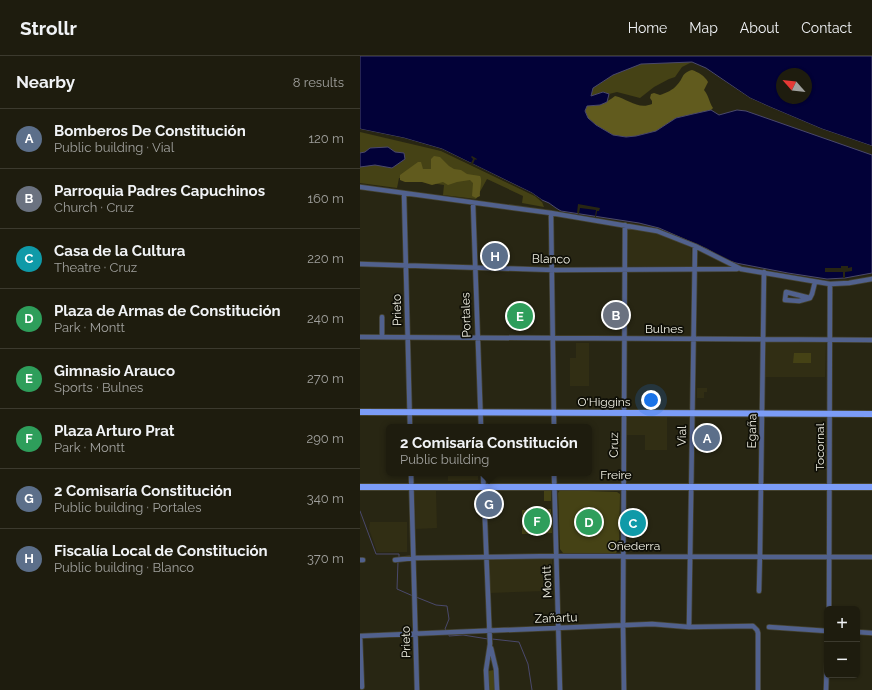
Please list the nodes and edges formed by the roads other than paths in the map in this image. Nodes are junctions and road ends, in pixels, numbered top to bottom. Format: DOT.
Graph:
graph roads {
  1 [pos="360,187"];
  2 [pos="404,193"];
  3 [pos="473,203"];
  4 [pos="550,213"];
  5 [pos="625,224"];
  6 [pos="695,246"];
  7 [pos="360,264"];
  8 [pos="406,266"];
  9 [pos="475,268"];
  10 [pos="741,269"];
  11 [pos="551,270"];
  12 [pos="625,270"];
  13 [pos="695,270"];
  14 [pos="764,272"];
  15 [pos="872,279"];
  16 [pos="815,282"];
  17 [pos="830,284"];
  18 [pos="810,298"];
  19 [pos="382,318"];
  20 [pos="360,337"];
  21 [pos="382,337"];
  22 [pos="407,337"];
  23 [pos="477,338"];
  24 [pos="552,338"];
  25 [pos="624,339"];
  26 [pos="694,339"];
  27 [pos="763,340"];
  28 [pos="830,340"];
  29 [pos="872,340"];
  30 [pos="360,412"];
  31 [pos="410,412"];
  32 [pos="481,413"];
  33 [pos="554,413"];
  34 [pos="624,413"];
  35 [pos="692,414"];
  36 [pos="762,414"];
  37 [pos="830,414"];
  38 [pos="872,414"];
  39 [pos="410,424"];
  40 [pos="481,424"];
  41 [pos="554,424"];
  42 [pos="411,476"];
  43 [pos="483,476"];
  44 [pos="554,476"];
  45 [pos="412,486"];
  46 [pos="484,486"];
  47 [pos="555,486"];
  48 [pos="623,486"];
  49 [pos="360,487"];
  50 [pos="692,487"];
  51 [pos="761,487"];
  52 [pos="830,487"];
  53 [pos="872,487"];
  54 [pos="556,556"];
  55 [pos="623,556"];
  56 [pos="690,556"];
  57 [pos="486,557"];
  58 [pos="760,557"];
  59 [pos="829,557"];
  60 [pos="872,557"];
  61 [pos="414,558"];
  62 [pos="395,560"];
  63 [pos="759,591"];
  64 [pos="829,606"];
  65 [pos="622,625"];
  66 [pos="689,627"];
  67 [pos="769,627"];
  68 [pos="559,629"];
  69 [pos="489,632"];
  70 [pos="824,632"];
  71 [pos="860,632"];
  72 [pos="872,633"];
  73 [pos="416,634"];
  74 [pos="360,636"];
  75 [pos="490,644"];
  76 [pos="487,662"];
  77 [pos="495,663"];
  78 [pos="826,678"];
  79 [pos="362,688"];
  80 [pos="417,690"];
  81 [pos="487,690"];
  82 [pos="497,690"];
  83 [pos="560,690"];
  84 [pos="624,690"];
  85 [pos="758,690"];
  86 [pos="826,690"];
  1 -- 2 [label="street"];
  2 -- 3 [label="street"];
  2 -- 8 [label="street, Prieto"];
  3 -- 4 [label="street"];
  3 -- 9 [label="street, Portales"];
  4 -- 5 [label="street"];
  4 -- 11 [label="street"];
  5 -- 6 [label="street"];
  5 -- 12 [label="street, Cruz"];
  6 -- 10 [label="street"];
  6 -- 13 [label="street, Vial"];
  7 -- 8 [label="street, Blanco"];
  8 -- 9 [label="street, Blanco"];
  8 -- 22 [label="street, Prieto"];
  9 -- 11 [label="street, Blanco"];
  9 -- 23 [label="street, Portales"];
  10 -- 13 [label="street, Blanco"];
  10 -- 14 [label="street"];
  11 -- 12 [label="street, Blanco"];
  11 -- 24 [label="street"];
  12 -- 13 [label="street, Blanco"];
  12 -- 25 [label="street, Cruz"];
  13 -- 26 [label="street, Vial"];
  14 -- 16 [label="street"];
  14 -- 27 [label="street, Egaña"];
  15 -- 17 [label="street"];
  16 -- 17 [label="street"];
  16 -- 18 [label="street"];
  17 -- 28 [label="street, Tocornal"];
  18 -- 18 [label="street"];
  19 -- 21 [label="street"];
  20 -- 21 [label="street, Bulnes"];
  21 -- 22 [label="street, Bulnes"];
  22 -- 23 [label="street, Bulnes"];
  22 -- 31 [label="street, Prieto"];
  23 -- 24 [label="street, Bulnes"];
  23 -- 32 [label="street, Portales"];
  24 -- 25 [label="street, Bulnes"];
  24 -- 33 [label="street"];
  25 -- 26 [label="street, Bulnes"];
  25 -- 34 [label="street, Cruz"];
  26 -- 27 [label="street, Bulnes"];
  26 -- 35 [label="street, Vial"];
  27 -- 28 [label="street, Bulnes"];
  27 -- 36 [label="street, Egaña"];
  28 -- 29 [label="street, Bulnes"];
  28 -- 37 [label="street, Tocornal"];
  30 -- 31 [label="main road, O'Higgins"];
  31 -- 32 [label="main road, O'Higgins"];
  31 -- 39 [label="street, Prieto"];
  32 -- 33 [label="main road, O'Higgins"];
  32 -- 40 [label="street, Portales"];
  33 -- 34 [label="main road, O'Higgins"];
  33 -- 41 [label="street"];
  34 -- 35 [label="main road, O'Higgins"];
  34 -- 48 [label="street, Cruz"];
  35 -- 36 [label="main road, O'Higgins"];
  35 -- 50 [label="street, Vial"];
  36 -- 37 [label="main road, O'Higgins"];
  36 -- 51 [label="street, Egaña"];
  37 -- 38 [label="main road, O'Higgins"];
  37 -- 52 [label="street, Tocornal"];
  42 -- 45 [label="street, Prieto"];
  43 -- 46 [label="street"];
  44 -- 47 [label="street, Montt"];
  45 -- 46 [label="main road, Freire"];
  45 -- 49 [label="main road, Freire"];
  45 -- 61 [label="street, Prieto"];
  46 -- 47 [label="main road, Freire"];
  46 -- 57 [label="street"];
  47 -- 48 [label="main road, Freire"];
  47 -- 54 [label="street, Montt"];
  48 -- 50 [label="main road, Freire"];
  48 -- 55 [label="street, Cruz"];
  50 -- 51 [label="main road, Freire"];
  50 -- 56 [label="street, Vial"];
  51 -- 52 [label="main road, Freire"];
  51 -- 58 [label="street, Egaña"];
  52 -- 53 [label="main road, Freire"];
  52 -- 59 [label="street, Tocornal"];
  54 -- 55 [label="street, Oñederra"];
  54 -- 57 [label="street, Oñederra"];
  54 -- 68 [label="street, Montt"];
  55 -- 56 [label="street, Oñederra"];
  55 -- 65 [label="street, Cruz"];
  56 -- 58 [label="street, Oñederra"];
  56 -- 66 [label="street, Vial"];
  57 -- 61 [label="street, Oñederra"];
  57 -- 69 [label="street"];
  58 -- 59 [label="street, Oñederra"];
  58 -- 63 [label="street, Egaña"];
  59 -- 60 [label="street, Oñederra"];
  59 -- 64 [label="street, Tocornal"];
  61 -- 62 [label="street, Oñederra"];
  61 -- 73 [label="street, Prieto"];
  65 -- 66 [label="street, Zañartu"];
  65 -- 68 [label="street, Zañartu"];
  65 -- 84 [label="street, Cruz"];
  66 -- 85 [label="street, Zañartu"];
  67 -- 70 [label="street"];
  68 -- 69 [label="street, Zañartu"];
  68 -- 83 [label="street, Montt"];
  69 -- 73 [label="street, Zañartu"];
  69 -- 75 [label="street"];
  71 -- 72 [label="street"];
  73 -- 74 [label="street, Zañartu"];
  73 -- 80 [label="street, Prieto"];
  74 -- 79 [label="street"];
  75 -- 76 [label="street"];
  75 -- 77 [label="street"];
  76 -- 77 [label="street"];
  76 -- 81 [label="street"];
  77 -- 82 [label="street"];
  78 -- 86 [label="street"];
}
